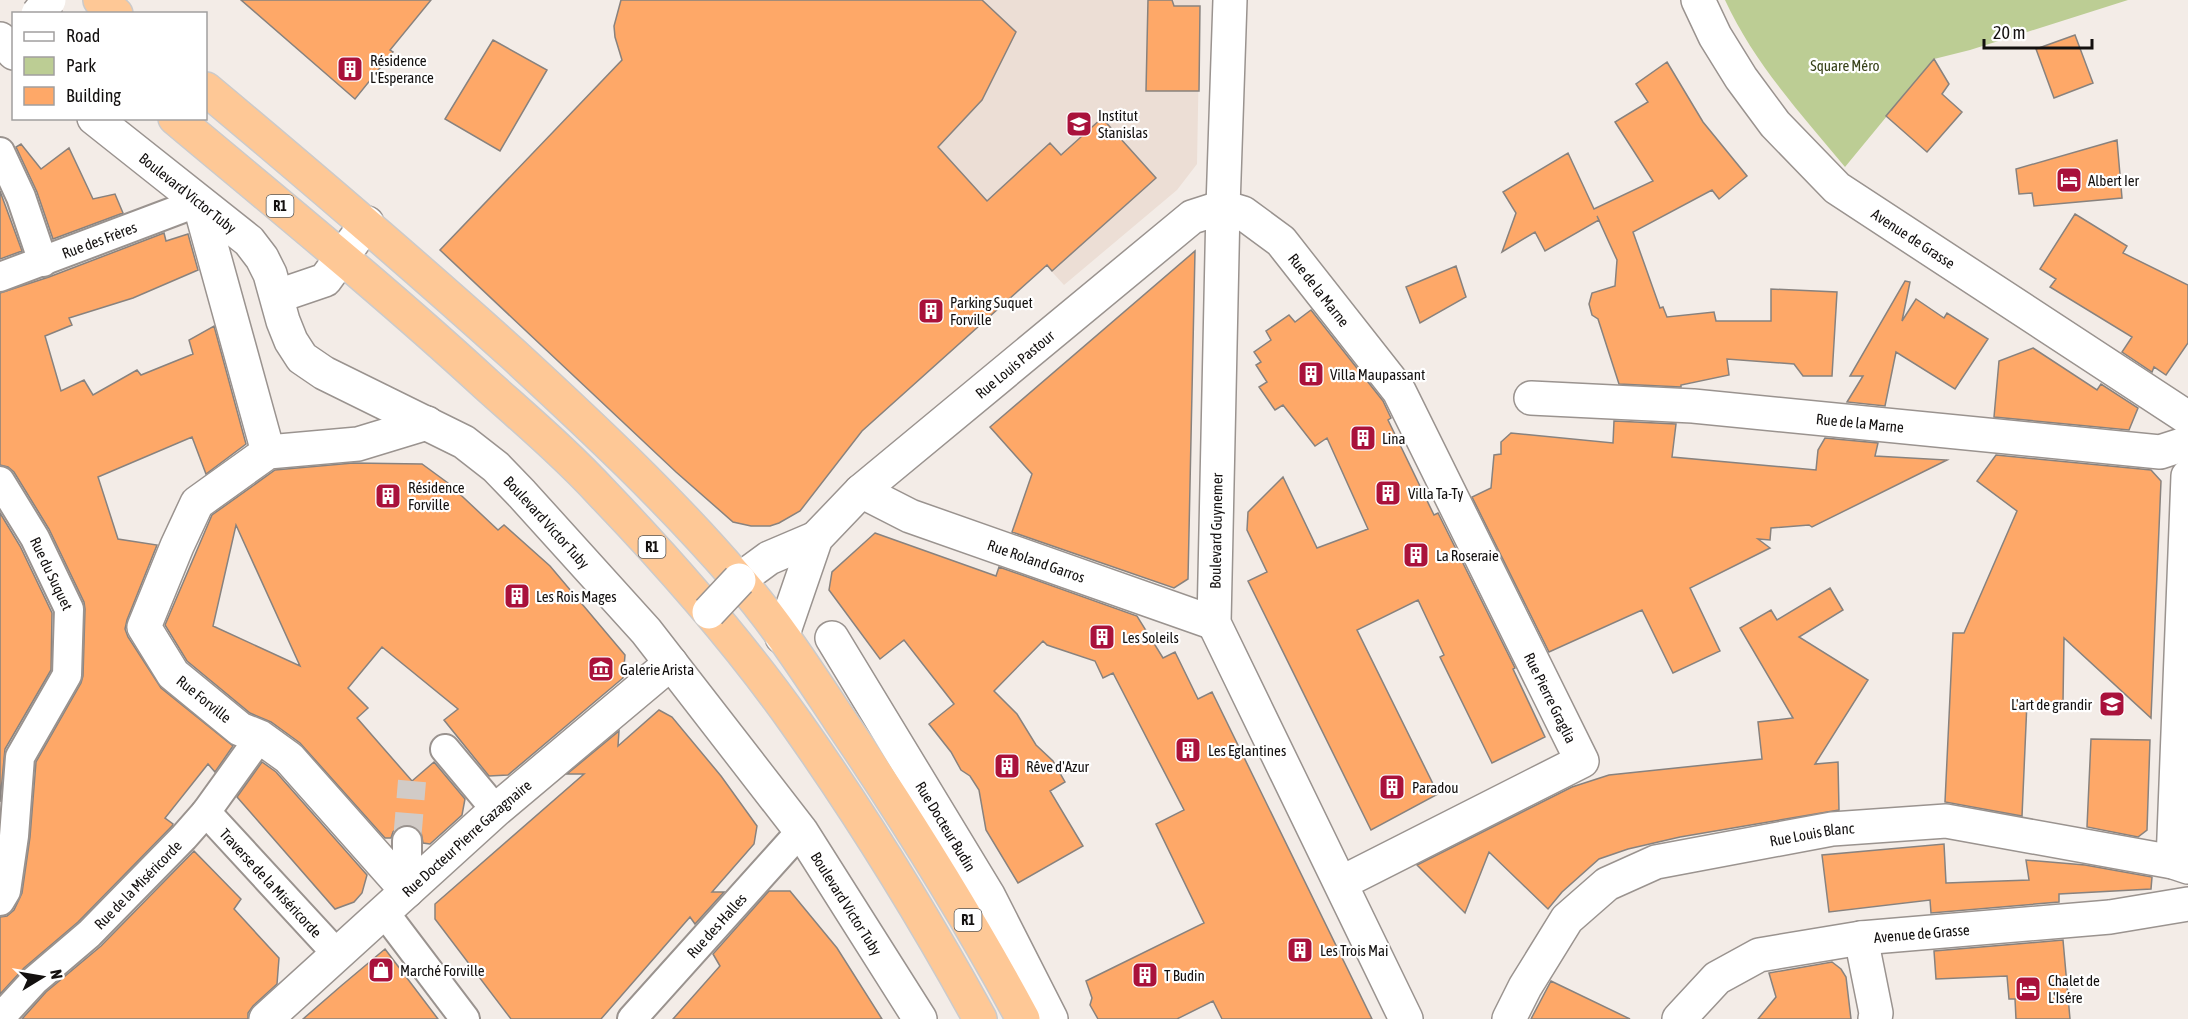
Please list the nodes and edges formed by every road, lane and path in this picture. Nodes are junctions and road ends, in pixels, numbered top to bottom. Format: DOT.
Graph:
graph roads {
  1 [pos="34,0"];
  2 [pos="100,0"];
  3 [pos="1230,0"];
  4 [pos="1698,0"];
  5 [pos="48,12"];
  6 [pos="114,12"];
  7 [pos="207,90"];
  8 [pos="96,120"];
  9 [pos="177,120"];
  10 [pos="0,152"];
  11 [pos="199,202"];
  12 [pos="1223,207"];
  13 [pos="367,223"];
  14 [pos="343,258"];
  15 [pos="43,262"];
  16 [pos="0,277"];
  17 [pos="278,296"];
  18 [pos="1399,391"];
  19 [pos="1531,398"];
  20 [pos="2188,418"];
  21 [pos="427,423"];
  22 [pos="2188,443"];
  23 [pos="268,452"];
  24 [pos="2188,476"];
  25 [pos="0,481"];
  26 [pos="861,491"];
  27 [pos="816,538"];
  28 [pos="739,580"];
  29 [pos="709,612"];
  30 [pos="1214,623"];
  31 [pos="782,637"];
  32 [pos="832,638"];
  33 [pos="671,663"];
  34 [pos="260,737"];
  35 [pos="445,749"];
  36 [pos="10,766"];
  37 [pos="496,810"];
  38 [pos="206,812"];
  39 [pos="801,831"];
  40 [pos="407,841"];
  41 [pos="2181,864"];
  42 [pos="1341,883"];
  43 [pos="0,901"];
  44 [pos="395,901"];
  45 [pos="2188,904"];
  46 [pos="1861,938"];
  47 [pos="337,954"];
  48 [pos="0,1018"];
  49 [pos="266,1019"];
  50 [pos="465,1019"];
  51 [pos="632,1019"];
  52 [pos="920,1019"];
  53 [pos="980,1019"];
  54 [pos="1023,1019"];
  55 [pos="1051,1019"];
  56 [pos="1406,1019"];
  57 [pos="1509,1019"];
  58 [pos="1679,1019"];
  59 [pos="1875,1019"];
  1 -- 5 [label="highway"];
  2 -- 6 [label="highway"];
  3 -- 12 [label="street, Boulevard Guynemer"];
  4 -- 20 [label="street, Avenue de Grasse"];
  7 -- 13 [label="highway, R1"];
  8 -- 11 [label="street, Boulevard Victor Tuby"];
  9 -- 14 [label="highway, R1"];
  10 -- 15 [label="street"];
  11 -- 15 [label="street, Rue des Frères"];
  11 -- 17 [label="street, Boulevard Victor Tuby"];
  11 -- 23 [label="street"];
  12 -- 18 [label="street, Rue de la Marne"];
  12 -- 26 [label="street, Rue Louis Pastour"];
  12 -- 30 [label="street, Boulevard Guynemer"];
  13 -- 14 [label="street"];
  13 -- 28 [label="highway, R1"];
  14 -- 17 [label="street"];
  14 -- 29 [label="highway, R1"];
  15 -- 16 [label="street, Rue des Frères"];
  17 -- 21 [label="street, Boulevard Victor Tuby"];
  18 -- 42 [label="street, Rue Pierre Graglia"];
  19 -- 22 [label="street, Rue de la Marne"];
  21 -- 23 [label="street"];
  21 -- 33 [label="street, Boulevard Victor Tuby"];
  23 -- 34 [label="street, Rue Forville"];
  24 -- 41 [label="street"];
  25 -- 36 [label="street, Rue du Suquet"];
  26 -- 27 [label="street, Rue Louis Pastour"];
  26 -- 30 [label="street, Rue Roland Garros"];
  27 -- 28 [label="street, Rue Louis Pastour"];
  27 -- 31 [label="street, Rue Louis Pastour"];
  28 -- 29 [label="street, Rue Louis Pastour, bridge"];
  28 -- 31 [label="highway, R1"];
  29 -- 53 [label="highway, R1"];
  30 -- 42 [label="street, Boulevard Guynemer"];
  31 -- 54 [label="highway, R1"];
  32 -- 55 [label="street, Rue Docteur Budin"];
  33 -- 37 [label="street, Rue Docteur Pierre Gazagnaire"];
  33 -- 39 [label="street, Boulevard Victor Tuby"];
  34 -- 38 [label="street, Rue de la Miséricorde"];
  34 -- 44 [label="street, Rue Forville"];
  35 -- 37 [label="street"];
  36 -- 43 [label="street"];
  37 -- 44 [label="street, Rue Docteur Pierre Gazagnaire"];
  38 -- 47 [label="street, Traverse de la Miséricorde"];
  38 -- 48 [label="street, Rue de la Miséricorde"];
  39 -- 51 [label="street, Rue des Halles"];
  39 -- 52 [label="street, Boulevard Victor Tuby"];
  40 -- 44 [label="street"];
  41 -- 57 [label="street, Rue Louis Blanc"];
  42 -- 56 [label="street, Boulevard Guynemer"];
  44 -- 47 [label="street, Rue Docteur Pierre Gazagnaire"];
  44 -- 50 [label="street"];
  45 -- 46 [label="street, Avenue de Grasse"];
  46 -- 58 [label="street, Avenue de Grasse"];
  46 -- 59 [label="street"];
  47 -- 49 [label="street, Rue Docteur Pierre Gazagnaire"];
}
